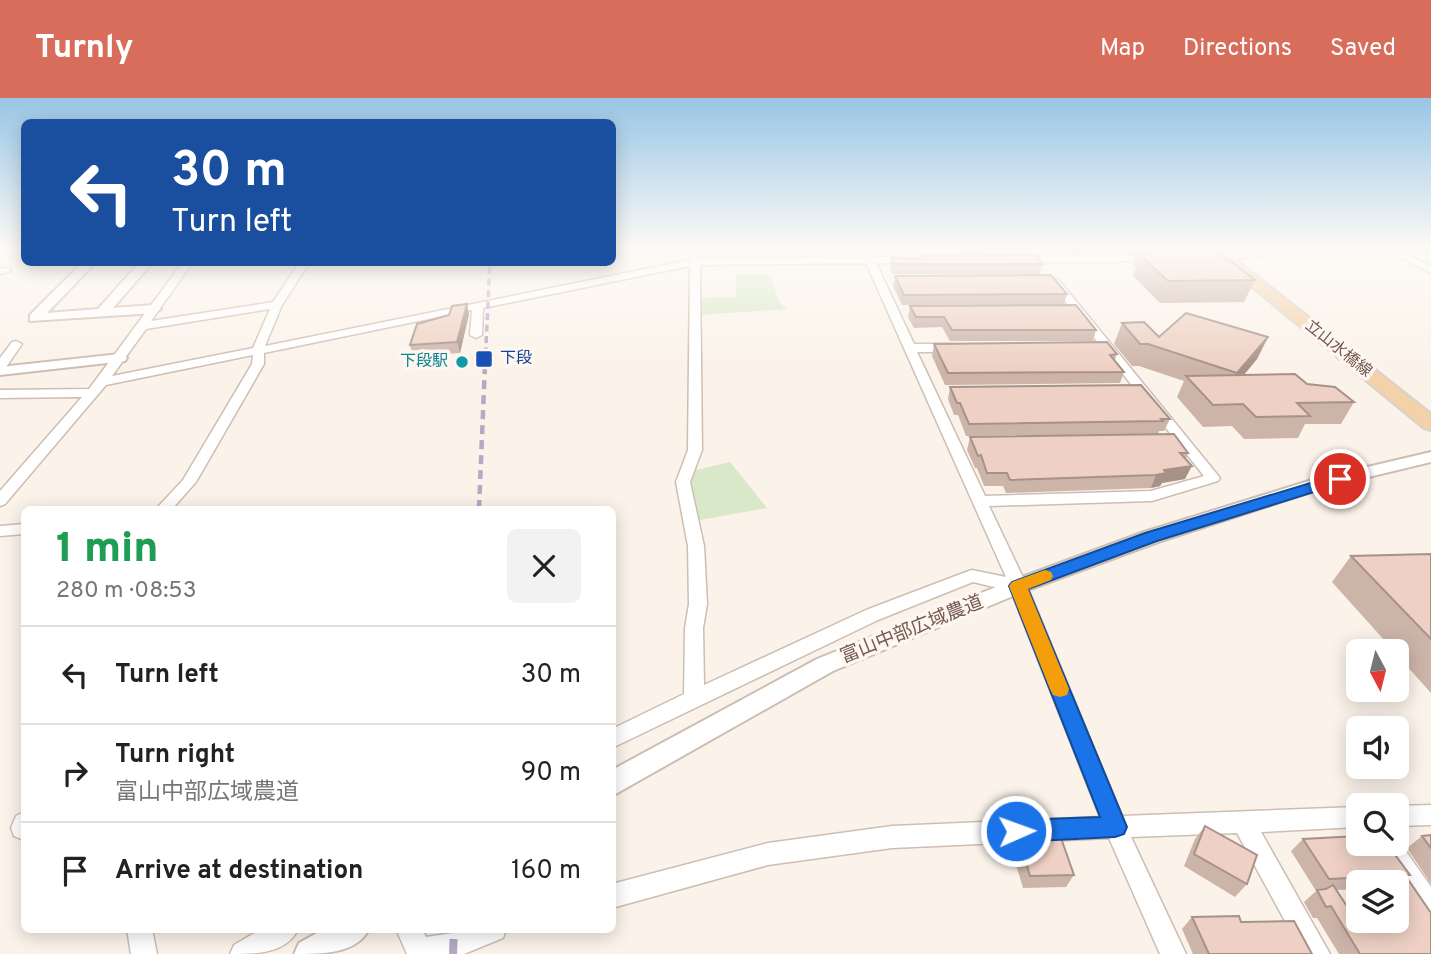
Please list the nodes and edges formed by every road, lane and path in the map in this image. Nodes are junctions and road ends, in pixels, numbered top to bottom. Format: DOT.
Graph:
graph roads {
  1 [pos="65,288"];
  2 [pos="124,288"];
  3 [pos="169,288"];
  4 [pos="288,288"];
  5 [pos="555,288"];
  6 [pos="695,288"];
  7 [pos="889,288"];
  8 [pos="1057,288"];
  9 [pos="1263,288"];
  10 [pos="277,305"];
  11 [pos="478,306"];
  12 [pos="154,309"];
  13 [pos="102,313"];
  14 [pos="142,326"];
  15 [pos="476,335"];
  16 [pos="16,344"];
  17 [pos="910,348"];
  18 [pos="962,348"];
  19 [pos="260,350"];
  20 [pos="120,358"];
  21 [pos="0,369"];
  22 [pos="102,382"];
  23 [pos="92,393"];
  24 [pos="0,394"];
  25 [pos="1431,424"];
  26 [pos="1431,457"];
  27 [pos="0,501"];
  28 [pos="979,501"];
  29 [pos="167,506"];
  30 [pos="21,529"];
  31 [pos="0,531"];
  32 [pos="1018,586"];
  33 [pos="694,698"];
  34 [pos="616,737"];
  35 [pos="616,783"];
  36 [pos="1431,815"];
  37 [pos="1409,816"];
  38 [pos="1346,818"];
  39 [pos="1243,822"];
  40 [pos="1115,827"];
  41 [pos="1396,856"];
  42 [pos="616,895"];
  43 [pos="1431,908"];
  44 [pos="140,933"];
  45 [pos="279,933"];
  46 [pos="347,933"];
  47 [pos="410,933"];
  48 [pos="484,933"];
  49 [pos="144,954"];
  50 [pos="243,954"];
  51 [pos="310,954"];
  52 [pos="1173,954"];
  53 [pos="1318,954"];
  1 -- 13 [label="street"];
  2 -- 13 [label="street"];
  3 -- 12 [label="street"];
  4 -- 10 [label="street"];
  5 -- 11 [label="street"];
  6 -- 33 [label="street"];
  7 -- 17 [label="street"];
  8 -- 28 [label="street"];
  9 -- 25 [label="main road, 立山水橋線"];
  10 -- 14 [label="street"];
  10 -- 19 [label="street"];
  11 -- 15 [label="street"];
  11 -- 19 [label="street"];
  12 -- 13 [label="street"];
  12 -- 14 [label="street"];
  14 -- 20 [label="street"];
  16 -- 21 [label="street"];
  17 -- 18 [label="street"];
  17 -- 28 [label="street"];
  19 -- 22 [label="street"];
  19 -- 29 [label="street"];
  20 -- 21 [label="street"];
  20 -- 22 [label="street"];
  22 -- 23 [label="street"];
  23 -- 24 [label="street"];
  23 -- 27 [label="street"];
  26 -- 32 [label="street, 富山中部広域農道"];
  28 -- 32 [label="street"];
  30 -- 31 [label="street"];
  32 -- 33 [label="street"];
  32 -- 35 [label="street, 富山中部広域農道"];
  32 -- 40 [label="street"];
  33 -- 34 [label="street"];
  36 -- 37 [label="street"];
  38 -- 39 [label="street"];
  39 -- 40 [label="street"];
  39 -- 53 [label="street"];
  40 -- 42 [label="street"];
  40 -- 52 [label="street"];
  41 -- 43 [label="street"];
  44 -- 49 [label="street"];
  45 -- 50 [label="street"];
  46 -- 51 [label="street"];
  47 -- 48 [label="street"];
}
